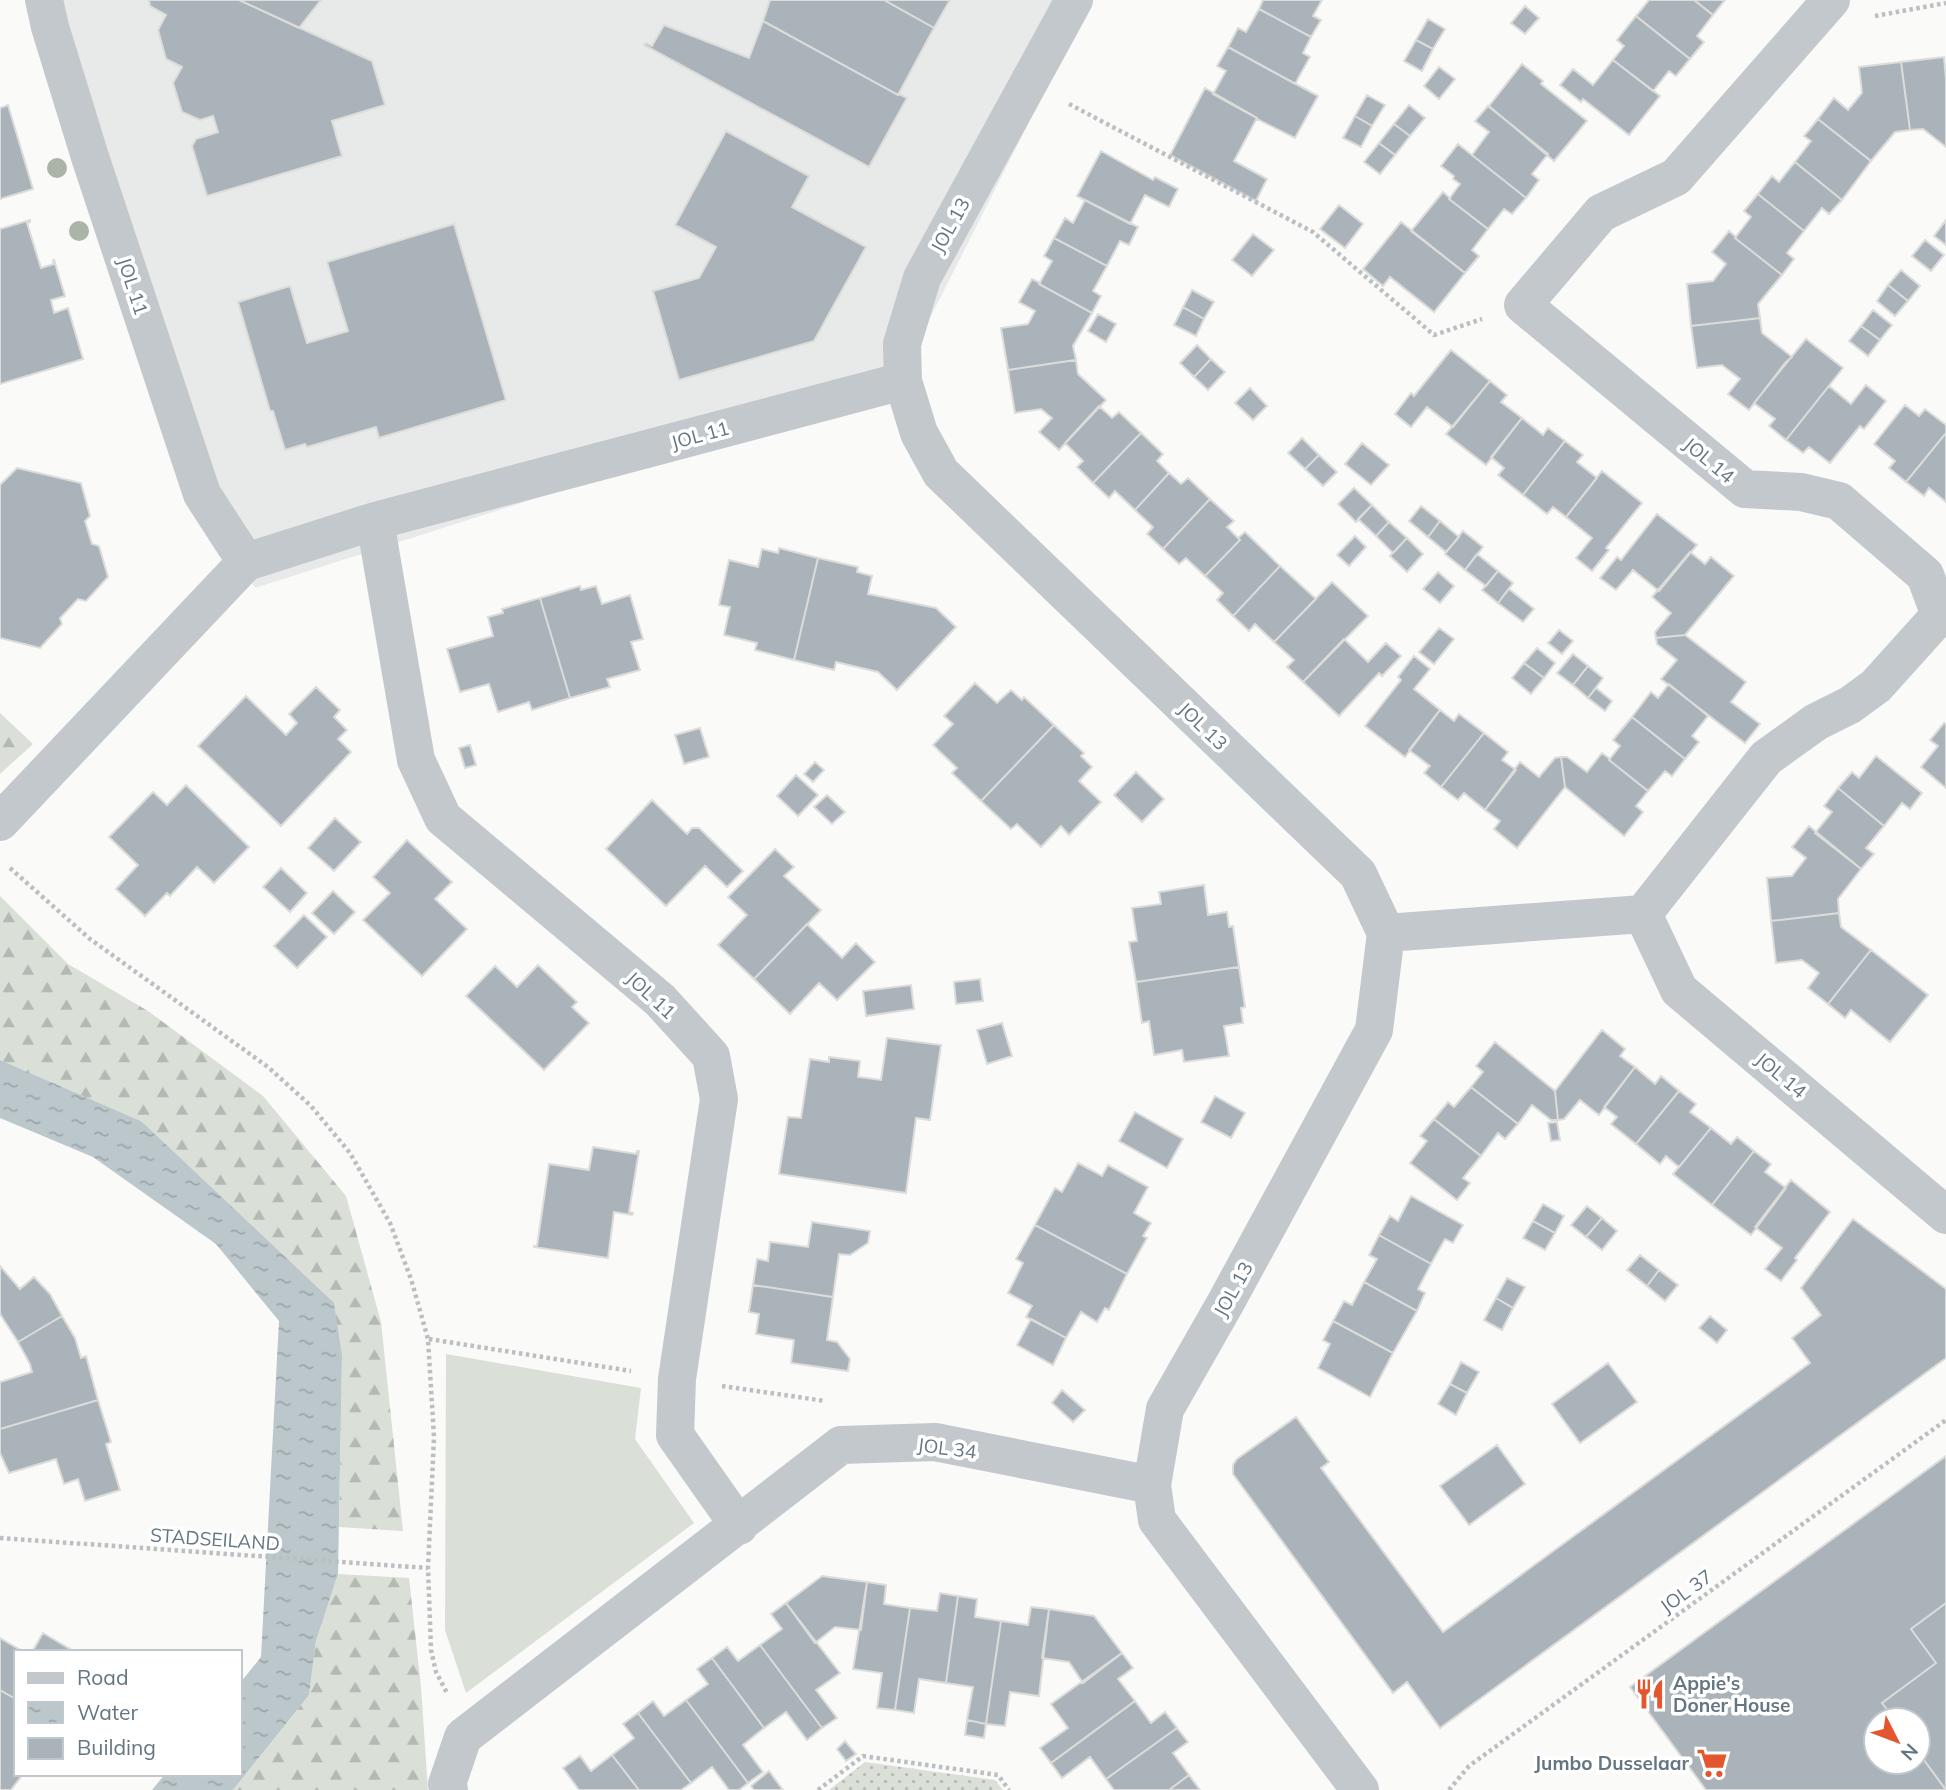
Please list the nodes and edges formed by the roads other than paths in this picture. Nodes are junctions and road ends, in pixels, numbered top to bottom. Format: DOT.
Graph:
graph roads {
  1 [pos="44,0"];
  2 [pos="1073,0"];
  3 [pos="1831,0"];
  4 [pos="903,381"];
  5 [pos="375,521"];
  6 [pos="246,562"];
  7 [pos="0,822"];
  8 [pos="1643,914"];
  9 [pos="1386,933"];
  10 [pos="1946,1215"];
  11 [pos="1152,1485"];
  12 [pos="739,1526"];
  13 [pos="449,1790"];
  14 [pos="1360,1790"];
  1 -- 6 [label="street, JOL 11"];
  2 -- 4 [label="street, JOL 13"];
  3 -- 8 [label="street, JOL 14"];
  4 -- 5 [label="street, JOL 11"];
  4 -- 9 [label="street, JOL 13"];
  5 -- 6 [label="street, JOL 11"];
  5 -- 12 [label="street, JOL 11"];
  6 -- 7 [label="street, JOL 11"];
  8 -- 9 [label="street"];
  8 -- 10 [label="street, JOL 14"];
  9 -- 11 [label="street, JOL 13"];
  11 -- 12 [label="street, JOL 34"];
  11 -- 14 [label="street"];
  12 -- 13 [label="street, JOL 34"];
}
